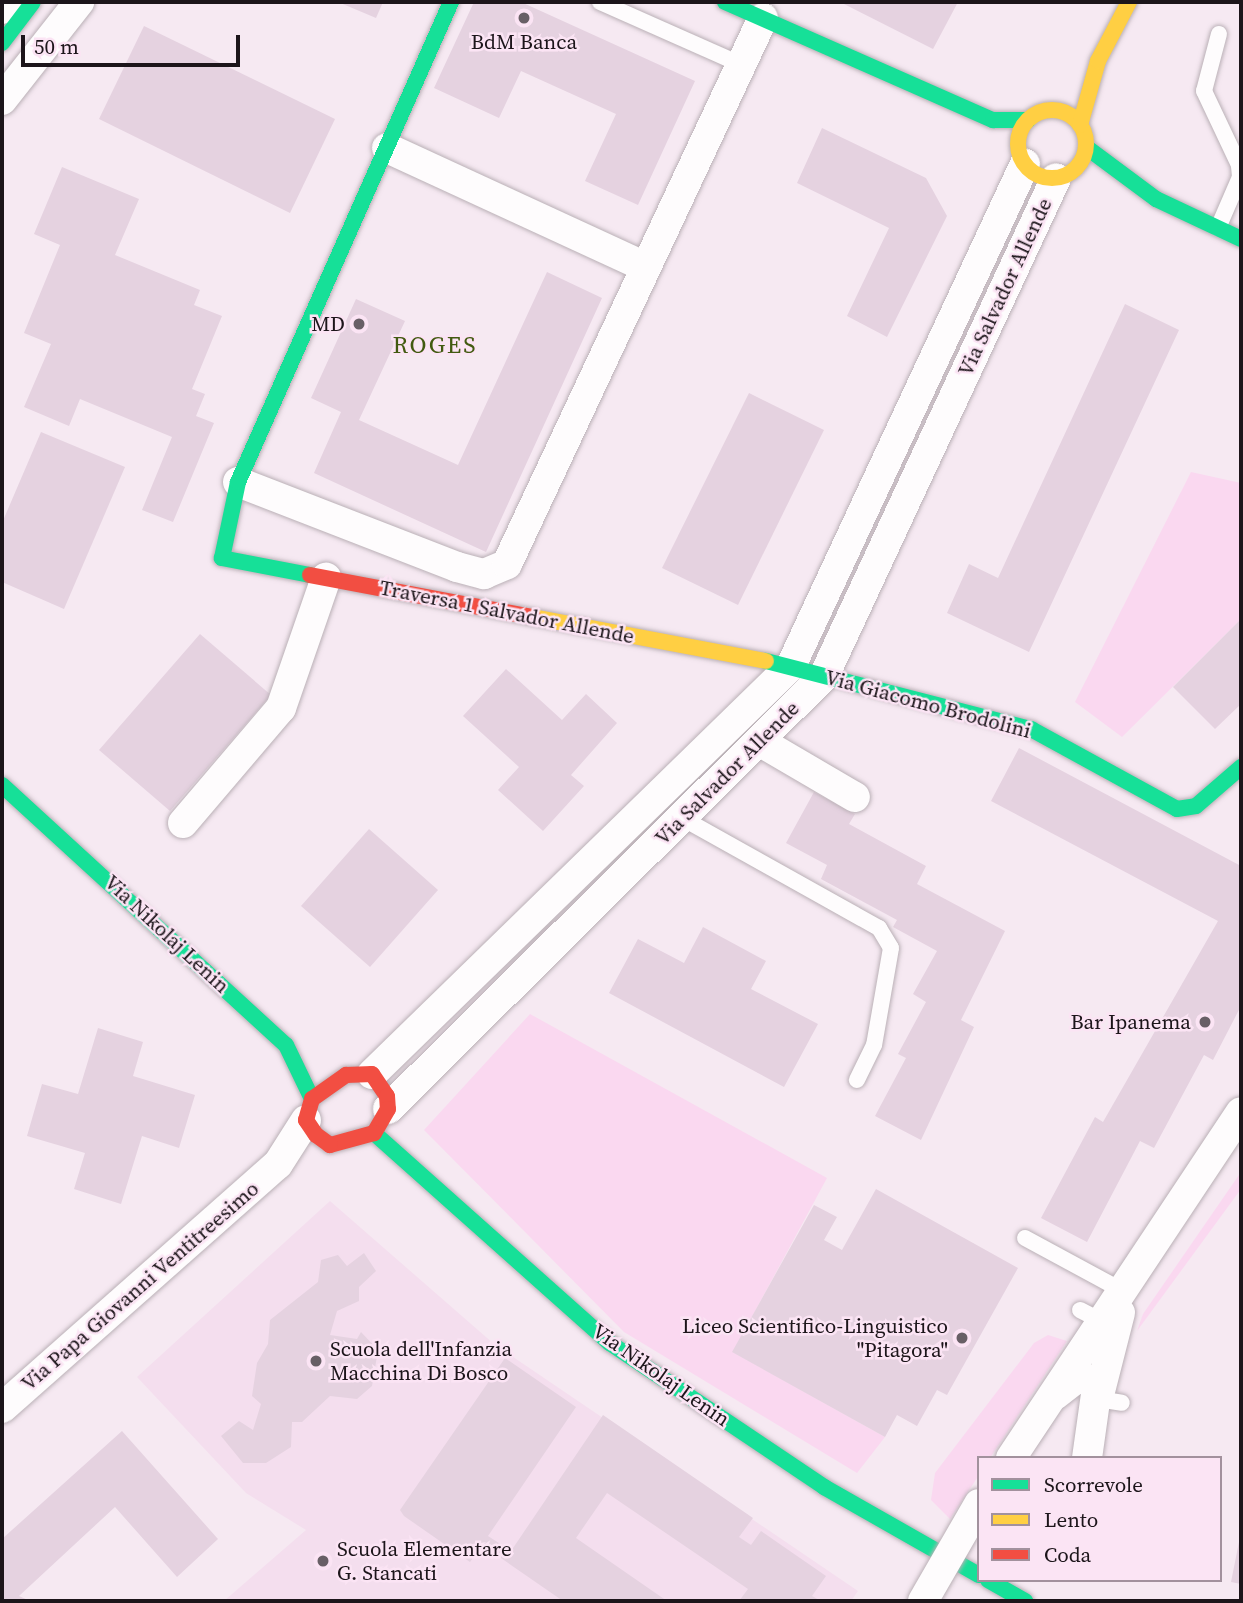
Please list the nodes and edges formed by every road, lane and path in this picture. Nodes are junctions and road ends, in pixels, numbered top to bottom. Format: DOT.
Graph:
graph roads {
  1 [pos="7,2"];
  2 [pos="33,2"];
  3 [pos="79,2"];
  4 [pos="451,2"];
  5 [pos="600,2"];
  6 [pos="725,2"];
  7 [pos="1129,2"];
  8 [pos="2,9"];
  9 [pos="763,18"];
  10 [pos="1219,34"];
  11 [pos="2,43"];
  12 [pos="1098,61"];
  13 [pos="740,64"];
  14 [pos="2,100"];
  15 [pos="1049,111"];
  16 [pos="1028,121"];
  17 [pos="1080,125"];
  18 [pos="1241,134"];
  19 [pos="1225,140"];
  20 [pos="1086,147"];
  21 [pos="387,148"];
  22 [pos="1025,164"];
  23 [pos="1056,178"];
  24 [pos="1218,228"];
  25 [pos="1241,239"];
  26 [pos="644,266"];
  27 [pos="238,481"];
  28 [pos="326,578"];
  29 [pos="791,666"];
  30 [pos="824,676"];
  31 [pos="759,741"];
  32 [pos="1241,767"];
  33 [pos="2,785"];
  34 [pos="855,797"];
  35 [pos="682,818"];
  36 [pos="183,823"];
  37 [pos="372,1074"];
  38 [pos="857,1080"];
  39 [pos="309,1110"];
  40 [pos="1241,1114"];
  41 [pos="381,1121"];
  42 [pos="330,1145"];
  43 [pos="278,1164"];
  44 [pos="1024,1238"];
  45 [pos="1125,1292"];
  46 [pos="1053,1397"];
  47 [pos="1110,1401"];
  48 [pos="2,1408"];
  49 [pos="1012,1456"];
  50 [pos="1088,1456"];
  51 [pos="977,1507"];
  52 [pos="977,1574"];
  53 [pos="988,1582"];
  54 [pos="992,1582"];
  55 [pos="923,1601"];
  56 [pos="989,1601"];
  57 [pos="1025,1601"];
  1 -- 8 [label="street"];
  2 -- 11 [label="main road"];
  3 -- 14 [label="street"];
  4 -- 21 [label="main road"];
  5 -- 13 [label="lane"];
  6 -- 9 [label="main road"];
  7 -- 12 [label="main road"];
  9 -- 13 [label="street"];
  9 -- 16 [label="main road"];
  10 -- 19 [label="lane"];
  12 -- 15 [label="main road"];
  12 -- 17 [label="main road"];
  13 -- 26 [label="street"];
  15 -- 16 [label="main road"];
  15 -- 17 [label="main road"];
  16 -- 22 [label="main road"];
  17 -- 20 [label="main road"];
  18 -- 19 [label="lane"];
  19 -- 24 [label="lane"];
  20 -- 23 [label="main road"];
  20 -- 24 [label="main road"];
  21 -- 26 [label="street"];
  21 -- 27 [label="main road"];
  22 -- 23 [label="main road"];
  22 -- 29 [label="street, Via Salvador Allende"];
  23 -- 30 [label="street, Via Salvador Allende"];
  24 -- 25 [label="main road"];
  26 -- 27 [label="street"];
  27 -- 28 [label="main road, Traversa 1 Salvador Allende"];
  28 -- 29 [label="main road, Traversa 1 Salvador Allende"];
  28 -- 36 [label="street"];
  29 -- 30 [label="main road, Via Giacomo Brodolini"];
  29 -- 37 [label="street, Via Salvador Allende"];
  30 -- 31 [label="street, Via Salvador Allende"];
  30 -- 32 [label="main road, Via Giacomo Brodolini"];
  31 -- 34 [label="street"];
  31 -- 35 [label="street, Via Salvador Allende"];
  33 -- 39 [label="main road, Via Nikolaj Lenin"];
  35 -- 38 [label="lane"];
  35 -- 41 [label="street, Via Salvador Allende"];
  37 -- 39 [label="main road"];
  37 -- 41 [label="main road, Via Nikolaj Lenin"];
  39 -- 42 [label="main road, Via Nikolaj Lenin"];
  39 -- 43 [label="street, Via Papa Giovanni Ventitreesimo"];
  40 -- 45 [label="street"];
  41 -- 42 [label="main road"];
  41 -- 52 [label="main road, Via Nikolaj Lenin"];
  42 -- 43 [label="street, Via Papa Giovanni Ventitreesimo"];
  43 -- 48 [label="street, Via Papa Giovanni Ventitreesimo"];
  44 -- 45 [label="lane"];
  45 -- 46 [label="street"];
  45 -- 47 [label="street"];
  46 -- 47 [label="street"];
  46 -- 49 [label="street"];
  47 -- 50 [label="street"];
  51 -- 55 [label="street, bridge"];
  53 -- 56 [label="street"];
  54 -- 57 [label="main road"];
}
